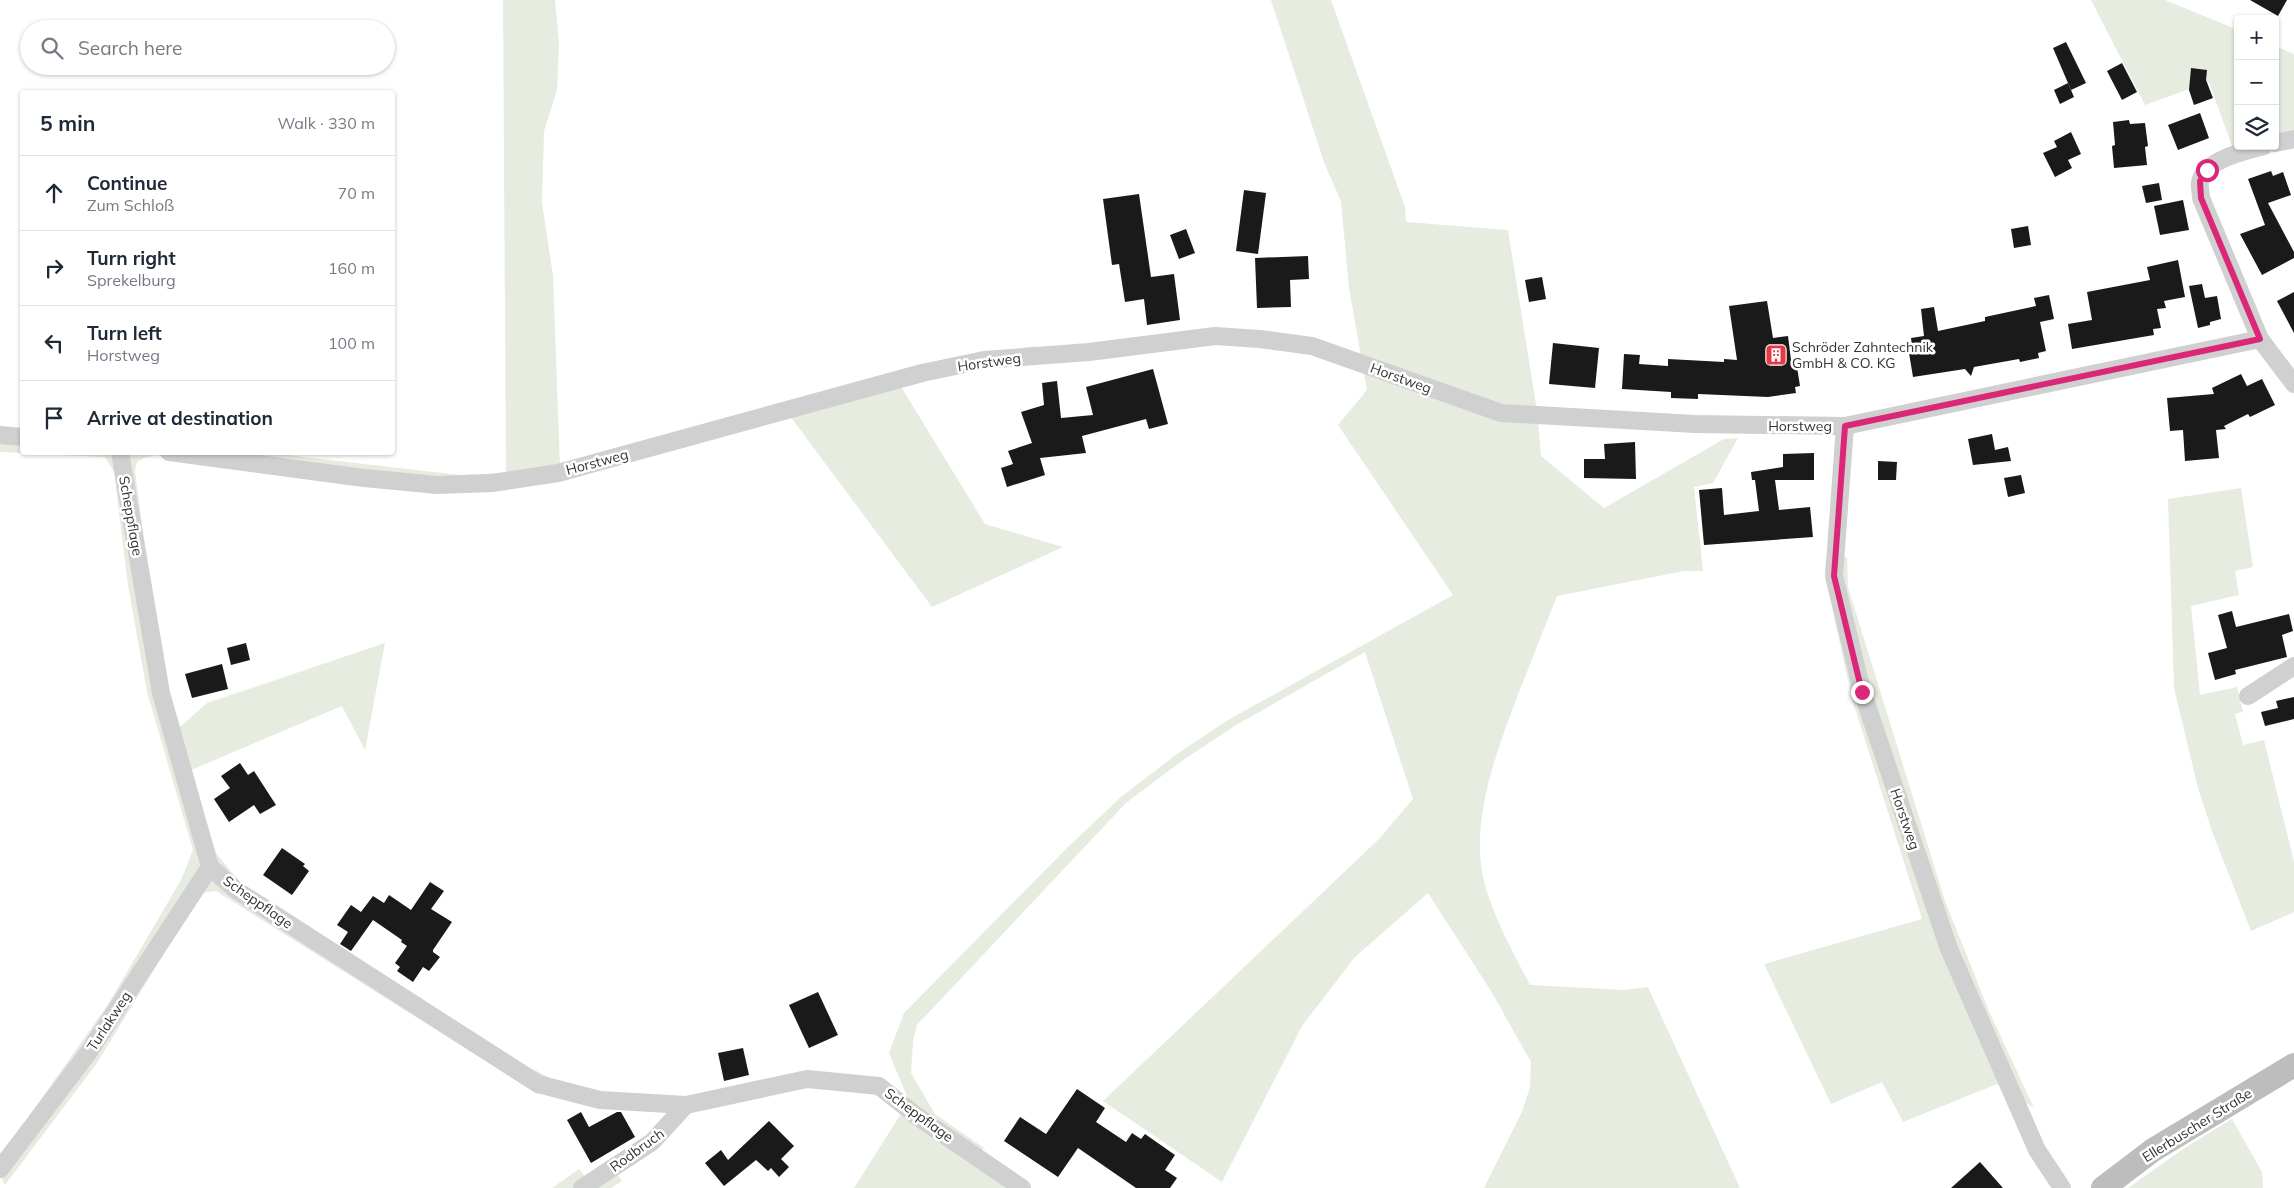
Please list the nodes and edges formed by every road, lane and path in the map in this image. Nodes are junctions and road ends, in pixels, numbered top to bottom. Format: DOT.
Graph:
graph roads {
  1 [pos="2294,139"];
  2 [pos="2279,143"];
  3 [pos="2250,150"];
  4 [pos="2260,339"];
  5 [pos="2294,384"];
  6 [pos="1845,426"];
  7 [pos="0,435"];
  8 [pos="20,437"];
  9 [pos="121,455"];
  10 [pos="192,455"];
  11 [pos="2294,666"];
  12 [pos="2248,696"];
  13 [pos="210,867"];
  14 [pos="2294,1065"];
  15 [pos="656,1105"];
  16 [pos="686,1105"];
  17 [pos="668,1126"];
  18 [pos="0,1168"];
  19 [pos="582,1188"];
  20 [pos="1022,1188"];
  21 [pos="2062,1188"];
  22 [pos="2103,1188"];
  1 -- 2 [label="street"];
  3 -- 4 [label="street"];
  4 -- 5 [label="street"];
  4 -- 6 [label="street"];
  6 -- 10 [label="street, Horstweg"];
  6 -- 21 [label="street, Horstweg"];
  7 -- 8 [label="street"];
  9 -- 13 [label="street, Scheppflage"];
  11 -- 12 [label="street"];
  13 -- 15 [label="street, Scheppflage"];
  13 -- 18 [label="street, Turlakweg"];
  14 -- 22 [label="main road, Ellerbuscher Straße"];
  15 -- 16 [label="street, Scheppflage"];
  15 -- 17 [label="street"];
  16 -- 17 [label="street, Rodbruch"];
  16 -- 20 [label="street, Scheppflage"];
  17 -- 19 [label="street, Rodbruch"];
}
